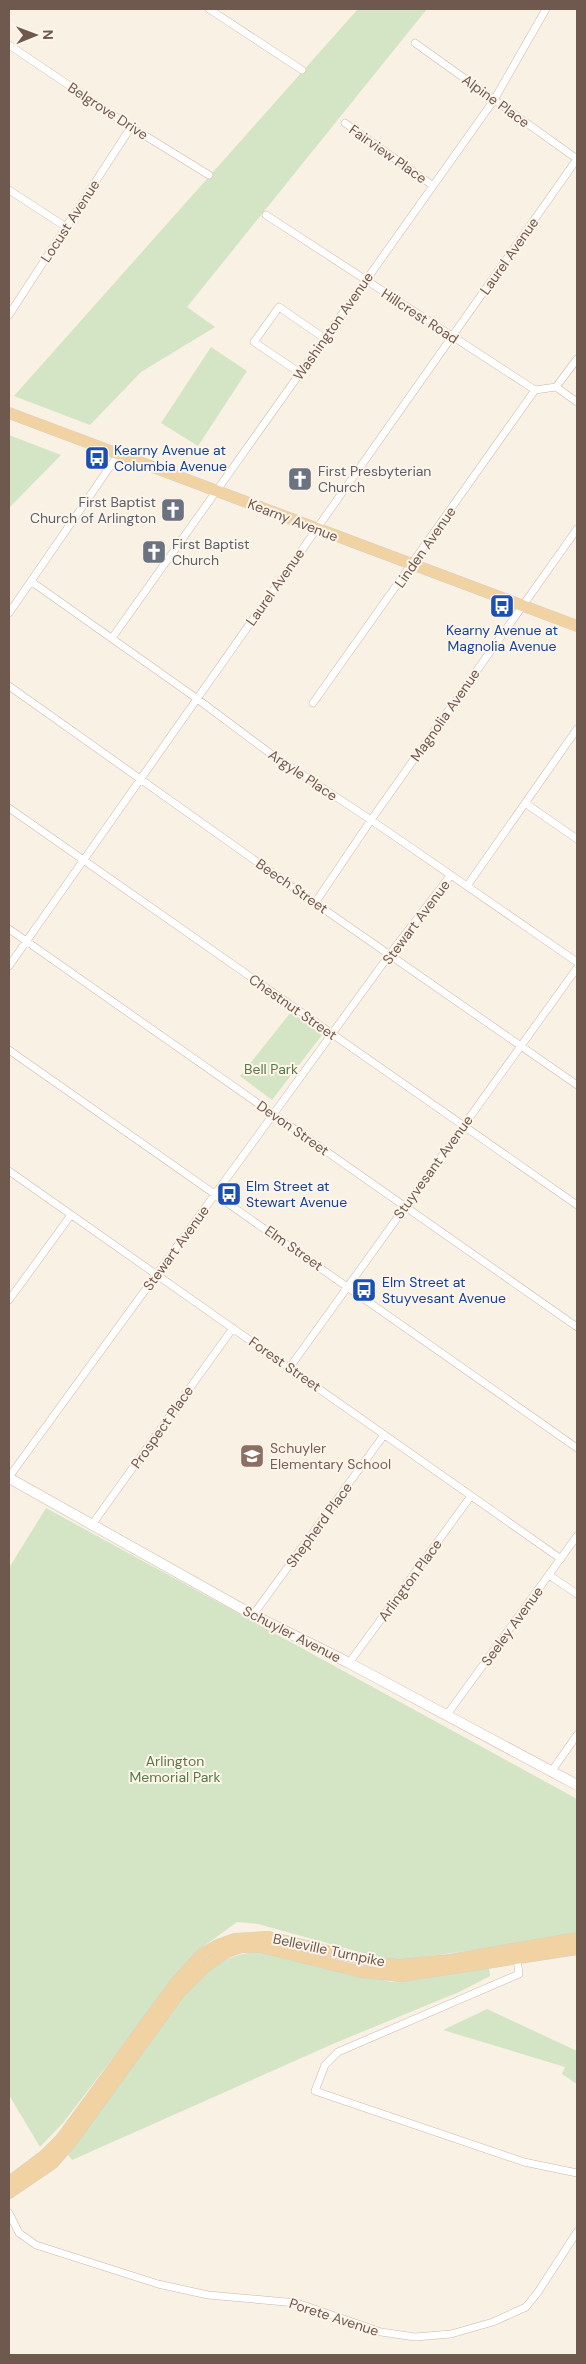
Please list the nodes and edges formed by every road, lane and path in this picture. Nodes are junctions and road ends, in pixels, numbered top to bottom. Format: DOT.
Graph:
graph roads {
  1 [pos="209,9"];
  2 [pos="543,10"];
  3 [pos="415,43"];
  4 [pos="9,45"];
  5 [pos="302,70"];
  6 [pos="494,100"];
  7 [pos="344,124"];
  8 [pos="131,127"];
  9 [pos="577,159"];
  10 [pos="209,175"];
  11 [pos="432,185"];
  12 [pos="9,190"];
  13 [pos="266,214"];
  14 [pos="66,227"];
  15 [pos="366,280"];
  16 [pos="9,315"];
  17 [pos="452,337"];
  18 [pos="324,338"];
  19 [pos="577,359"];
  20 [pos="300,373"];
  21 [pos="556,387"];
  22 [pos="535,390"];
  23 [pos="577,402"];
  24 [pos="9,413"];
  25 [pos="118,455"];
  26 [pos="216,491"];
  27 [pos="577,529"];
  28 [pos="316,530"];
  29 [pos="413,564"];
  30 [pos="32,582"];
  31 [pos="523,605"];
  32 [pos="9,614"];
  33 [pos="577,626"];
  34 [pos="112,638"];
  35 [pos="9,686"];
  36 [pos="196,698"];
  37 [pos="314,703"];
  38 [pos="577,729"];
  39 [pos="141,779"];
  40 [pos="525,803"];
  41 [pos="9,808"];
  42 [pos="371,820"];
  43 [pos="577,839"];
  44 [pos="82,860"];
  45 [pos="451,875"];
  46 [pos="467,886"];
  47 [pos="315,903"];
  48 [pos="9,930"];
  49 [pos="26,942"];
  50 [pos="390,954"];
  51 [pos="577,962"];
  52 [pos="9,966"];
  53 [pos="577,968"];
  54 [pos="332,1034"];
  55 [pos="522,1045"];
  56 [pos="9,1050"];
  57 [pos="577,1085"];
  58 [pos="274,1115"];
  59 [pos="464,1125"];
  60 [pos="9,1171"];
  61 [pos="216,1194"];
  62 [pos="577,1205"];
  63 [pos="405,1206"];
  64 [pos="71,1215"];
  65 [pos="156,1275"];
  66 [pos="347,1286"];
  67 [pos="9,1300"];
  68 [pos="577,1327"];
  69 [pos="233,1328"];
  70 [pos="290,1367"];
  71 [pos="384,1435"];
  72 [pos="577,1448"];
  73 [pos="9,1477"];
  74 [pos="471,1496"];
  75 [pos="91,1526"];
  76 [pos="577,1536"];
  77 [pos="561,1559"];
  78 [pos="549,1575"];
  79 [pos="577,1594"];
  80 [pos="253,1615"];
  81 [pos="349,1663"];
  82 [pos="446,1716"];
  83 [pos="577,1735"];
  84 [pos="551,1772"];
  85 [pos="577,1785"];
  86 [pos="577,1938"];
  87 [pos="577,1949"];
  88 [pos="517,1959"];
  89 [pos="577,2173"];
  90 [pos="9,2182"];
  91 [pos="9,2193"];
  92 [pos="9,2213"];
  93 [pos="577,2232"];
  1 -- 5 [label="street"];
  2 -- 6 [label="street, Washington Avenue"];
  3 -- 6 [label="street, Alpine Place"];
  4 -- 8 [label="street, Belgrove Drive"];
  6 -- 9 [label="street, Alpine Place"];
  6 -- 11 [label="street, Washington Avenue"];
  7 -- 11 [label="street, Fairview Place"];
  8 -- 10 [label="street, Belgrove Drive"];
  8 -- 14 [label="street, Locust Avenue"];
  9 -- 17 [label="street, Laurel Avenue"];
  11 -- 15 [label="street, Washington Avenue"];
  12 -- 14 [label="street"];
  13 -- 15 [label="street, Hillcrest Road"];
  14 -- 16 [label="street, Locust Avenue"];
  15 -- 17 [label="street, Hillcrest Road"];
  15 -- 18 [label="street, Washington Avenue"];
  17 -- 22 [label="street, Hillcrest Road"];
  17 -- 28 [label="street, Laurel Avenue"];
  18 -- 20 [label="street, Washington Avenue"];
  18 -- 20 [label="street"];
  19 -- 21 [label="street"];
  20 -- 26 [label="street, Washington Avenue"];
  21 -- 22 [label="street"];
  21 -- 23 [label="street"];
  22 -- 29 [label="street, Linden Avenue"];
  24 -- 25 [label="main road, Kearny Avenue"];
  25 -- 26 [label="main road, Kearny Avenue"];
  25 -- 30 [label="street"];
  26 -- 28 [label="main road, Kearny Avenue"];
  26 -- 34 [label="street, Washington Avenue"];
  27 -- 31 [label="street, Magnolia Avenue"];
  28 -- 29 [label="main road, Kearny Avenue"];
  28 -- 36 [label="street, Laurel Avenue"];
  29 -- 31 [label="main road, Kearny Avenue"];
  29 -- 37 [label="street, Linden Avenue"];
  30 -- 32 [label="street"];
  30 -- 34 [label="street, Argyle Place"];
  31 -- 33 [label="main road, Kearny Avenue"];
  31 -- 42 [label="street, Magnolia Avenue"];
  34 -- 36 [label="street, Argyle Place"];
  35 -- 39 [label="street, Beech Street"];
  36 -- 39 [label="street, Laurel Avenue"];
  36 -- 42 [label="street, Argyle Place"];
  38 -- 40 [label="street, Stewart Avenue"];
  39 -- 44 [label="street, Laurel Avenue"];
  39 -- 47 [label="street, Beech Street"];
  40 -- 43 [label="street"];
  40 -- 46 [label="street, Stewart Avenue"];
  41 -- 44 [label="street, Chestnut Street"];
  42 -- 45 [label="street, Argyle Place"];
  42 -- 47 [label="street, Magnolia Avenue"];
  44 -- 49 [label="street, Laurel Avenue"];
  44 -- 54 [label="street, Chestnut Street"];
  45 -- 46 [label="street, Argyle Place"];
  45 -- 50 [label="street, Stewart Avenue"];
  46 -- 51 [label="street, Argyle Place"];
  47 -- 50 [label="street, Beech Street"];
  48 -- 49 [label="street, Devon Street"];
  49 -- 52 [label="street, Laurel Avenue"];
  49 -- 58 [label="street, Devon Street"];
  50 -- 54 [label="street, Stewart Avenue"];
  50 -- 55 [label="street, Beech Street"];
  53 -- 55 [label="street, Stuyvesant Avenue"];
  54 -- 58 [label="street, Stewart Avenue"];
  54 -- 59 [label="street, Chestnut Street"];
  55 -- 57 [label="street, Beech Street"];
  55 -- 59 [label="street, Stuyvesant Avenue"];
  56 -- 61 [label="street, Elm Street"];
  58 -- 61 [label="street, Stewart Avenue"];
  58 -- 63 [label="street, Devon Street"];
  59 -- 62 [label="street, Chestnut Street"];
  59 -- 63 [label="street, Stuyvesant Avenue"];
  60 -- 64 [label="street, Forest Street"];
  61 -- 65 [label="street, Stewart Avenue"];
  61 -- 66 [label="street, Elm Street"];
  63 -- 66 [label="street, Stuyvesant Avenue"];
  63 -- 68 [label="street, Devon Street"];
  64 -- 65 [label="street, Forest Street"];
  64 -- 67 [label="street"];
  65 -- 69 [label="street, Forest Street"];
  65 -- 73 [label="street, Stewart Avenue"];
  66 -- 70 [label="street, Stuyvesant Avenue"];
  66 -- 72 [label="street, Elm Street"];
  69 -- 70 [label="street, Forest Street"];
  69 -- 75 [label="street, Prospect Place"];
  70 -- 71 [label="street, Forest Street"];
  71 -- 74 [label="street, Forest Street"];
  71 -- 80 [label="street, Shepherd Place"];
  73 -- 75 [label="main road, Schuyler Avenue"];
  74 -- 77 [label="street, Forest Street"];
  74 -- 81 [label="street, Arlington Place"];
  75 -- 80 [label="main road, Schuyler Avenue"];
  76 -- 77 [label="street, Seeley Avenue"];
  77 -- 78 [label="street, Seeley Avenue"];
  78 -- 79 [label="street"];
  78 -- 82 [label="street, Seeley Avenue"];
  80 -- 81 [label="main road, Schuyler Avenue"];
  81 -- 82 [label="main road, Schuyler Avenue"];
  82 -- 84 [label="main road, Schuyler Avenue"];
  83 -- 84 [label="street"];
  84 -- 85 [label="main road, Schuyler Avenue"];
  86 -- 90 [label="main road, Belleville Turnpike"];
  87 -- 88 [label="main road, Belleville Turnpike"];
  88 -- 89 [label="street"];
  88 -- 91 [label="main road, Belleville Turnpike"];
  92 -- 93 [label="street, Porete Avenue"];
}
